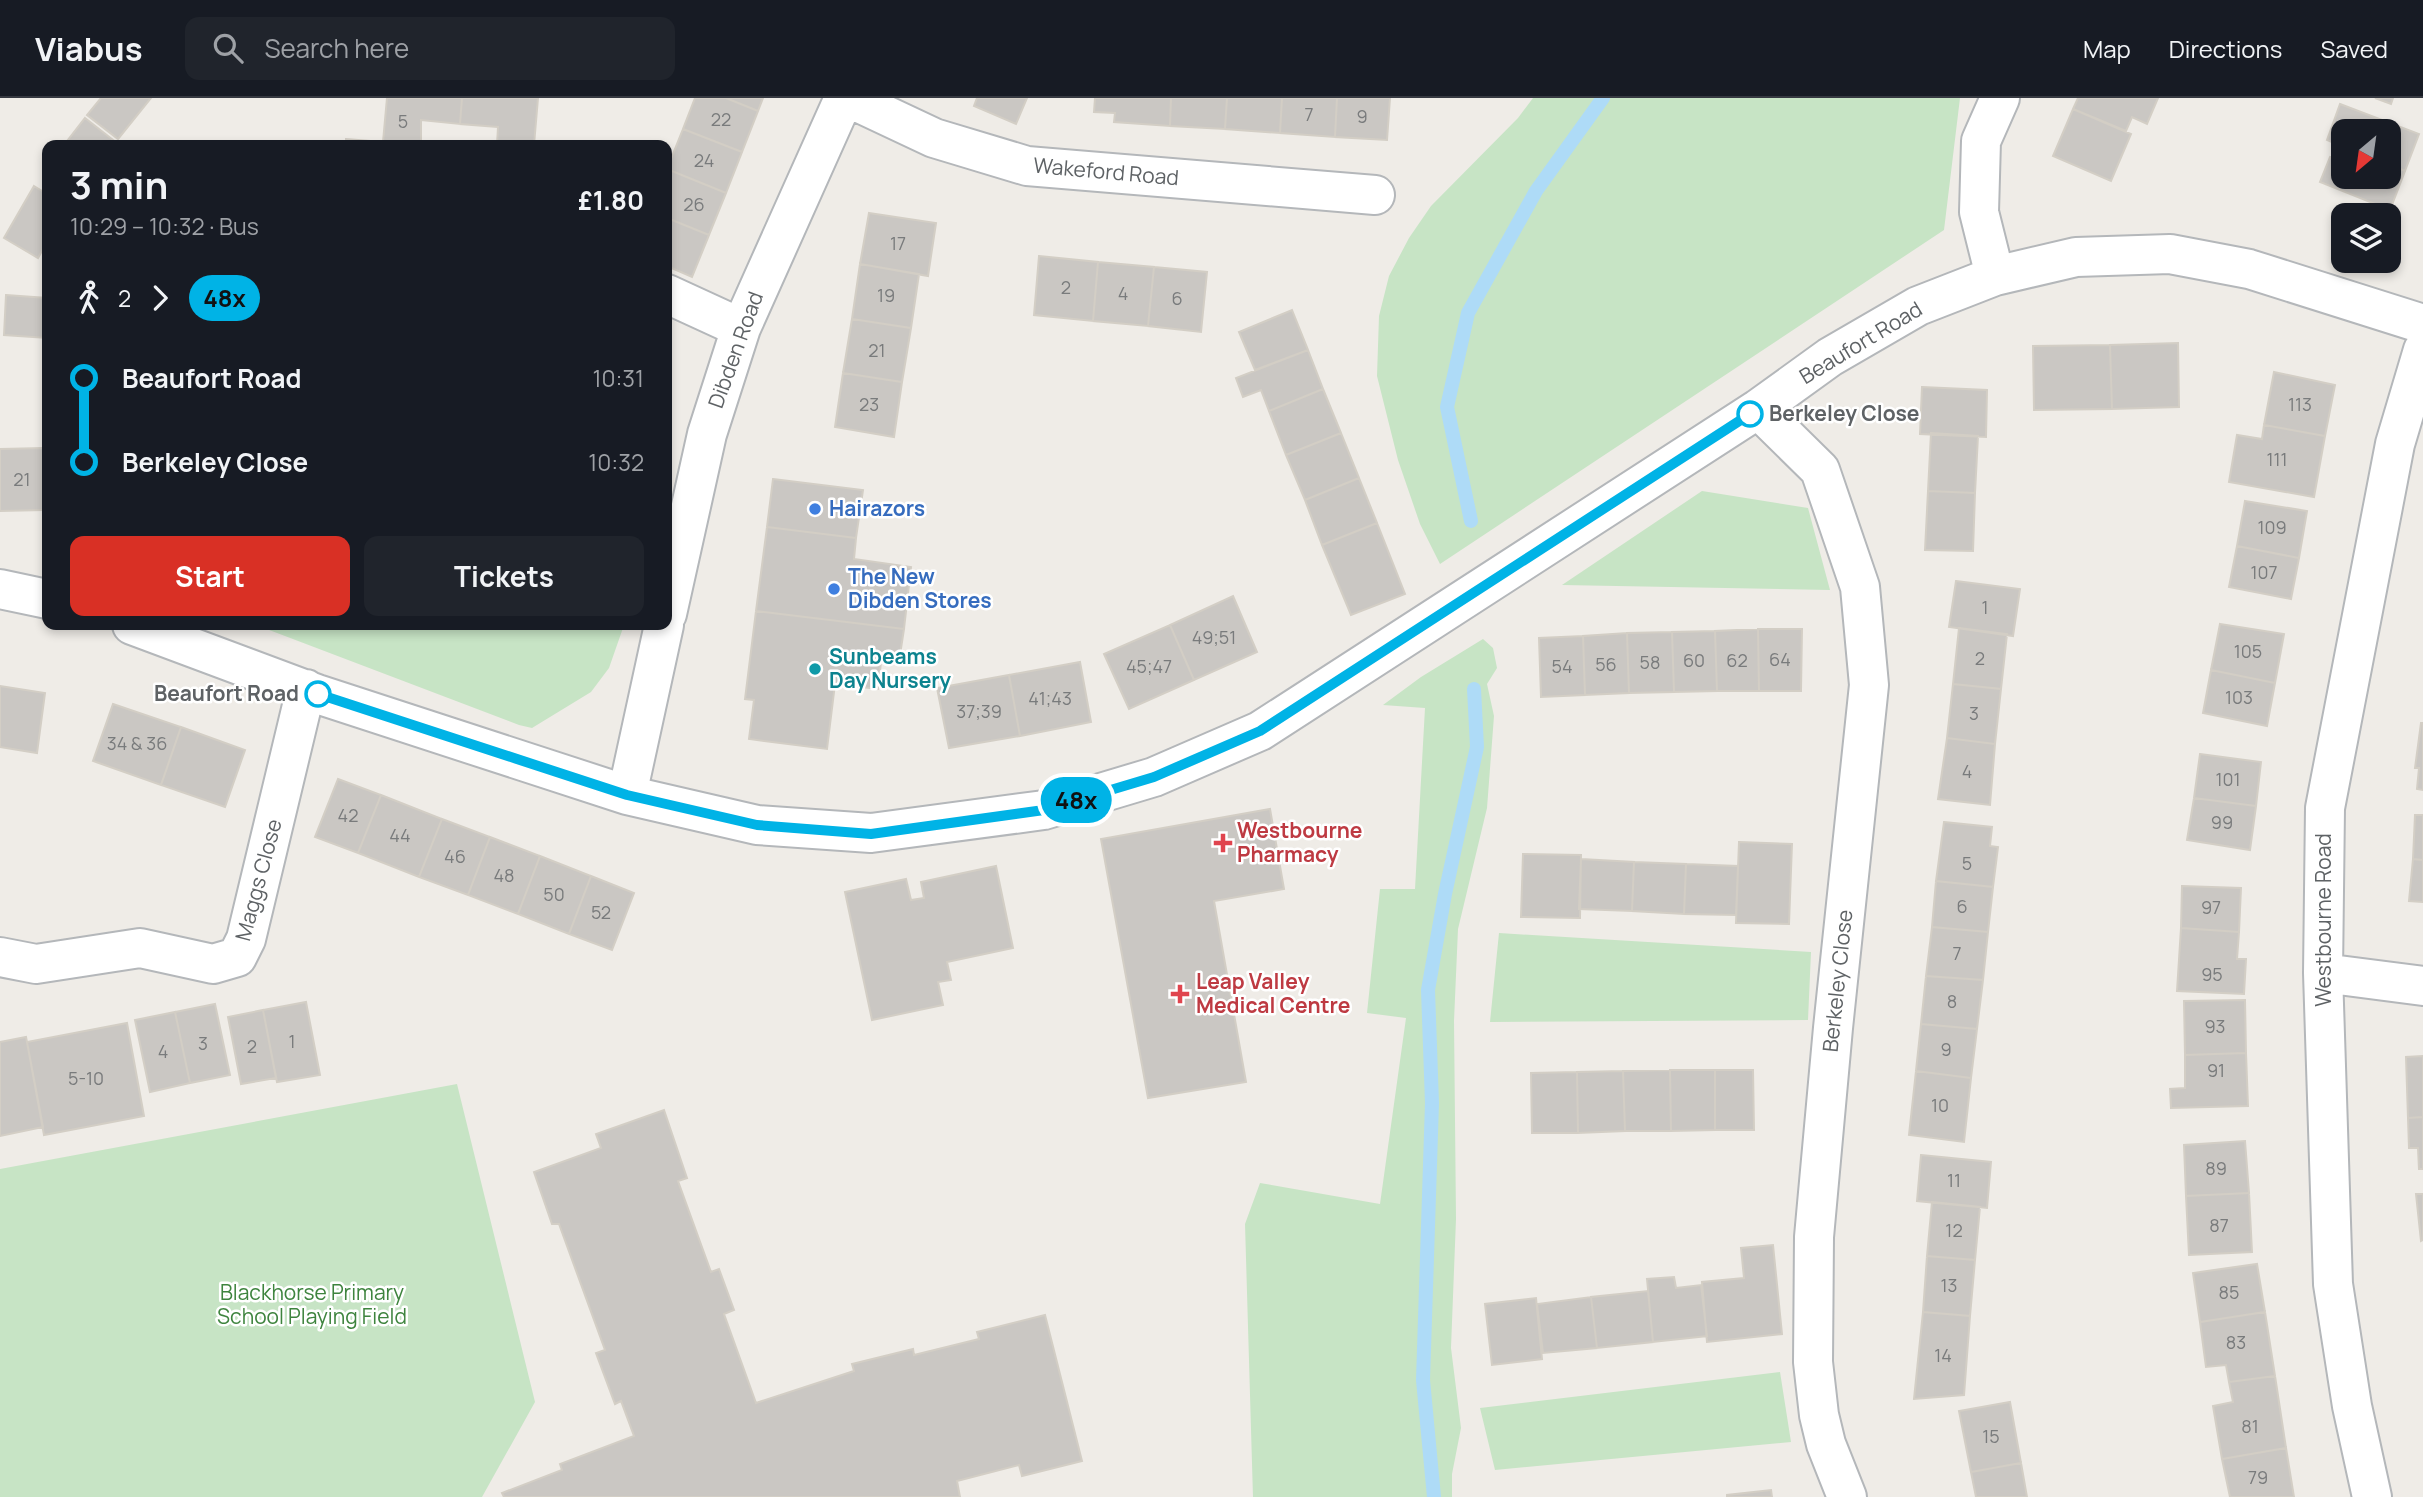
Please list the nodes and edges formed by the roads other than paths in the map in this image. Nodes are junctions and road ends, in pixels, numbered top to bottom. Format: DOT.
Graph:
graph roads {
  1 [pos="844,98"];
  2 [pos="849,98"];
  3 [pos="2000,98"];
  4 [pos="1375,195"];
  5 [pos="1995,276"];
  6 [pos="672,297"];
  7 [pos="2423,324"];
  8 [pos="740,328"];
  9 [pos="2423,350"];
  10 [pos="1758,409"];
  11 [pos="2409,447"];
  12 [pos="0,589"];
  13 [pos="672,591"];
  14 [pos="42,598"];
  15 [pos="145,630"];
  16 [pos="663,630"];
  17 [pos="306,690"];
  18 [pos="627,795"];
  19 [pos="0,957"];
  20 [pos="2323,973"];
  21 [pos="2423,986"];
  22 [pos="1847,1497"];
  23 [pos="2372,1497"];
  1 -- 8 [label="street, Dibden Road"];
  2 -- 4 [label="street, Wakeford Road"];
  3 -- 5 [label="street"];
  5 -- 7 [label="street, Beaufort Road"];
  5 -- 10 [label="street, Beaufort Road"];
  6 -- 8 [label="street"];
  8 -- 13 [label="street, Dibden Road"];
  9 -- 11 [label="street, Westbourne Road"];
  10 -- 18 [label="street, Beaufort Road"];
  10 -- 22 [label="street, Berkeley Close"];
  11 -- 20 [label="street, Westbourne Road"];
  12 -- 14 [label="street"];
  15 -- 17 [label="street, Beaufort Road"];
  16 -- 18 [label="street"];
  17 -- 18 [label="street, Beaufort Road"];
  17 -- 19 [label="street, Maggs Close"];
  20 -- 21 [label="street"];
  20 -- 23 [label="street, Westbourne Road"];
}
